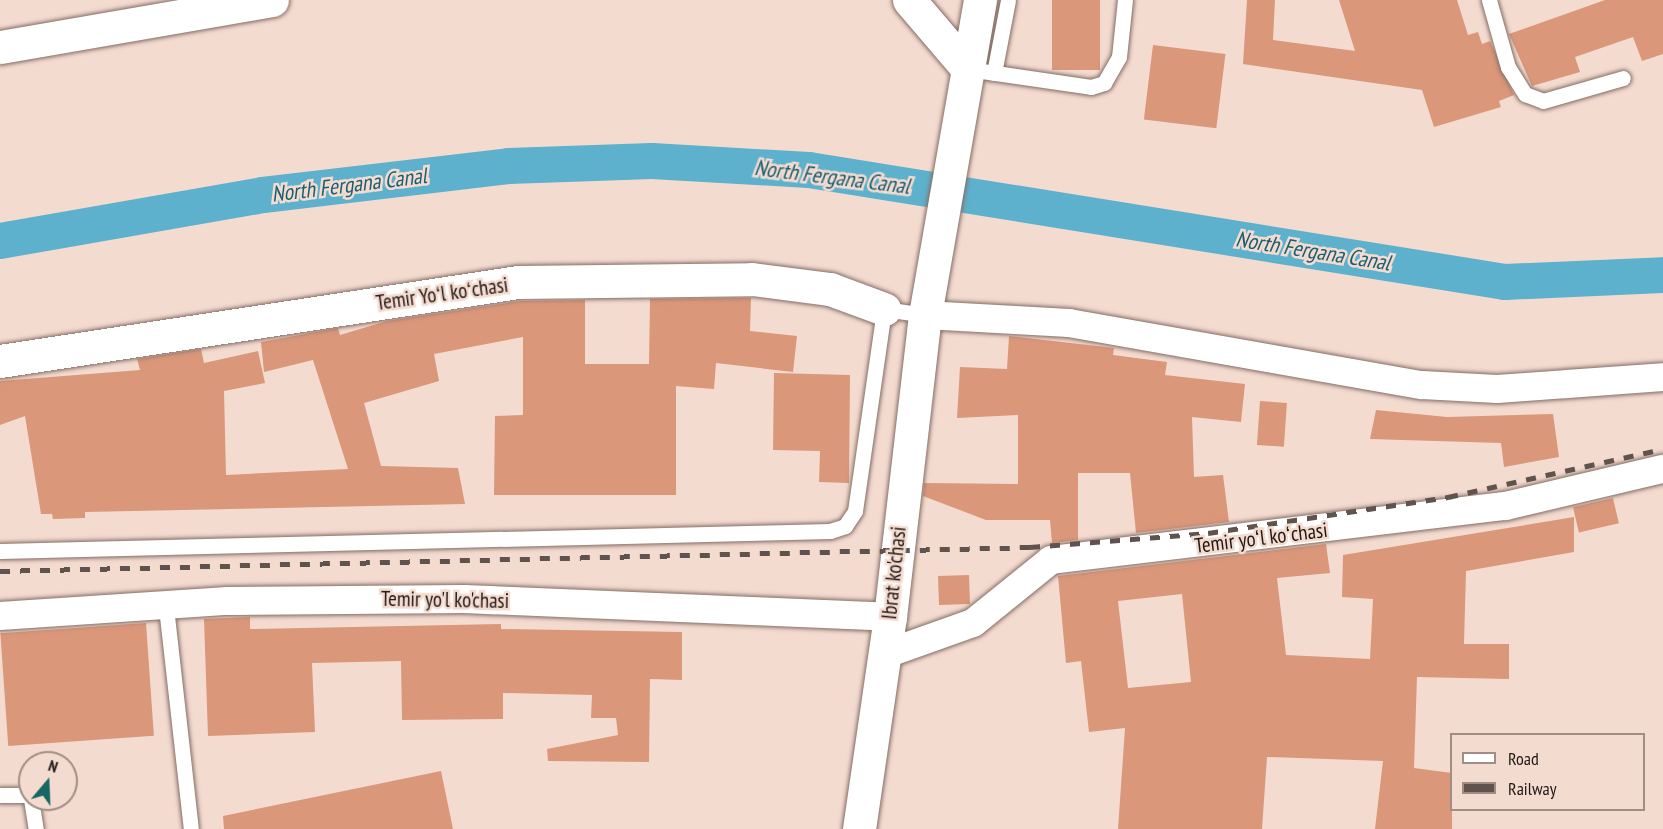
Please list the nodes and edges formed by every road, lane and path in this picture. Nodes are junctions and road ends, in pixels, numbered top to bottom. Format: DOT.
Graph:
graph roads {
  1 [pos="272,0"];
  2 [pos="909,0"];
  3 [pos="980,0"];
  4 [pos="1008,0"];
  5 [pos="1125,0"];
  6 [pos="1489,0"];
  7 [pos="0,47"];
  8 [pos="981,71"];
  9 [pos="1623,78"];
  10 [pos="884,309"];
  11 [pos="925,315"];
  12 [pos="0,362"];
  13 [pos="1663,377"];
  14 [pos="1663,469"];
  15 [pos="0,551"];
  16 [pos="166,607"];
  17 [pos="0,616"];
  18 [pos="890,617"];
  19 [pos="883,655"];
  20 [pos="0,795"];
  21 [pos="18,796"];
  22 [pos="33,811"];
  23 [pos="36,829"];
  24 [pos="191,829"];
  25 [pos="859,829"];
  1 -- 7 [label="main road"];
  2 -- 8 [label="main road"];
  3 -- 8 [label="main road, Ibrat ko'chasi"];
  4 -- 8 [label="lane"];
  5 -- 8 [label="lane"];
  6 -- 9 [label="lane"];
  8 -- 11 [label="main road, Ibrat ko'chasi"];
  10 -- 11 [label="lane"];
  10 -- 12 [label="main road, Temir Yoʻl koʻchasi"];
  10 -- 15 [label="lane"];
  11 -- 13 [label="street"];
  11 -- 18 [label="main road, Ibrat ko'chasi"];
  14 -- 19 [label="street, Temir yoʻl koʻchasi"];
  16 -- 17 [label="street, Temir yo'l ko'chasi"];
  16 -- 18 [label="street, Temir yo'l ko'chasi"];
  16 -- 24 [label="lane"];
  18 -- 19 [label="main road, Ibrat ko'chasi"];
  19 -- 25 [label="main road, Ibrat ko'chasi"];
  20 -- 21 [label="lane"];
  22 -- 23 [label="lane"];
}
